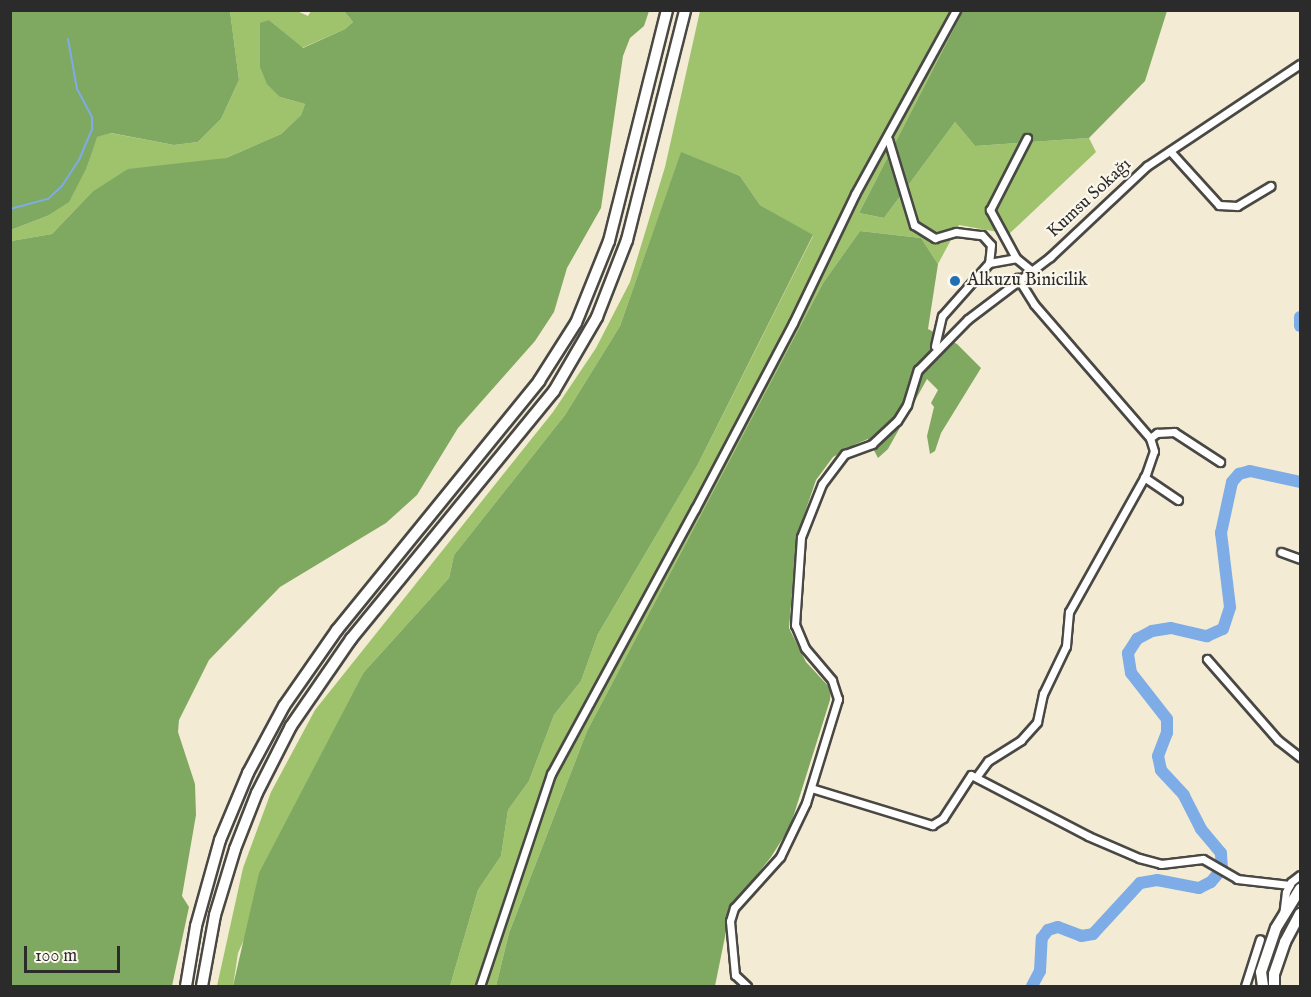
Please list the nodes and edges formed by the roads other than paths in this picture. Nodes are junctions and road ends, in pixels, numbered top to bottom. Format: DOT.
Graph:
graph roads {
  1 [pos="667,10"];
  2 [pos="685,10"];
  3 [pos="956,10"];
  4 [pos="1300,64"];
  5 [pos="1027,138"];
  6 [pos="888,139"];
  7 [pos="1170,151"];
  8 [pos="1270,186"];
  9 [pos="1016,258"];
  10 [pos="989,263"];
  11 [pos="1031,270"];
  12 [pos="1018,278"];
  13 [pos="931,354"];
  14 [pos="1150,438"];
  15 [pos="1220,462"];
  16 [pos="1144,477"];
  17 [pos="1178,500"];
  18 [pos="1281,552"];
  19 [pos="1300,559"];
  20 [pos="1207,659"];
  21 [pos="1300,757"];
  22 [pos="977,776"];
  23 [pos="811,788"];
  24 [pos="1300,875"];
  25 [pos="1290,885"];
  26 [pos="1300,889"];
  27 [pos="1300,914"];
  28 [pos="1284,916"];
  29 [pos="1260,939"];
  30 [pos="186,987"];
  31 [pos="202,987"];
  32 [pos="480,987"];
  33 [pos="747,987"];
  34 [pos="1245,987"];
  35 [pos="1263,987"];
  36 [pos="1274,987"];
  1 -- 30 [label="main road"];
  2 -- 31 [label="main road"];
  3 -- 6 [label="street"];
  4 -- 7 [label="street, Kumsu Sokağı"];
  5 -- 9 [label="street"];
  6 -- 10 [label="street"];
  6 -- 32 [label="street"];
  7 -- 8 [label="street"];
  7 -- 11 [label="street, Kumsu Sokağı"];
  9 -- 10 [label="street"];
  9 -- 11 [label="street"];
  10 -- 13 [label="street"];
  11 -- 12 [label="street, Kumsu Sokağı"];
  12 -- 13 [label="street, Kumsu Sokağı"];
  12 -- 14 [label="street"];
  13 -- 23 [label="street"];
  14 -- 15 [label="street"];
  14 -- 16 [label="street"];
  16 -- 17 [label="street"];
  16 -- 22 [label="street"];
  18 -- 19 [label="street"];
  20 -- 21 [label="street"];
  22 -- 23 [label="street"];
  22 -- 25 [label="street"];
  23 -- 33 [label="street"];
  24 -- 25 [label="street"];
  25 -- 28 [label="street"];
  26 -- 28 [label="main road"];
  27 -- 36 [label="main road"];
  28 -- 35 [label="main road"];
  29 -- 34 [label="street"];
}
